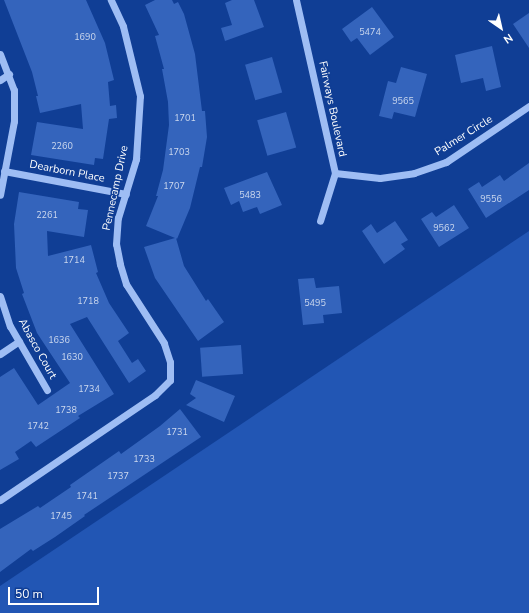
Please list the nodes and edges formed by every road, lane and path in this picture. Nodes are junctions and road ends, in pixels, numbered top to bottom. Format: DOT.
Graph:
graph roads {
  1 [pos="111,0"];
  2 [pos="296,0"];
  3 [pos="0,54"];
  4 [pos="9,74"];
  5 [pos="0,80"];
  6 [pos="529,106"];
  7 [pos="4,171"];
  8 [pos="335,173"];
  9 [pos="126,194"];
  10 [pos="0,195"];
  11 [pos="320,222"];
  12 [pos="0,296"];
  13 [pos="19,341"];
  14 [pos="0,354"];
  15 [pos="47,390"];
  16 [pos="0,500"];
  1 -- 9 [label="street, Pennecamp Drive"];
  2 -- 8 [label="street, Fairways Boulevard"];
  3 -- 4 [label="street"];
  4 -- 5 [label="street"];
  4 -- 7 [label="street"];
  6 -- 8 [label="street, Palmer Circle"];
  7 -- 9 [label="street, Dearborn Place"];
  7 -- 10 [label="street"];
  8 -- 11 [label="street, Fairways Boulevard"];
  9 -- 16 [label="street, Pennecamp Drive"];
  12 -- 13 [label="street, Abasco Court"];
  13 -- 14 [label="street"];
  13 -- 15 [label="street, Abasco Court"];
}
